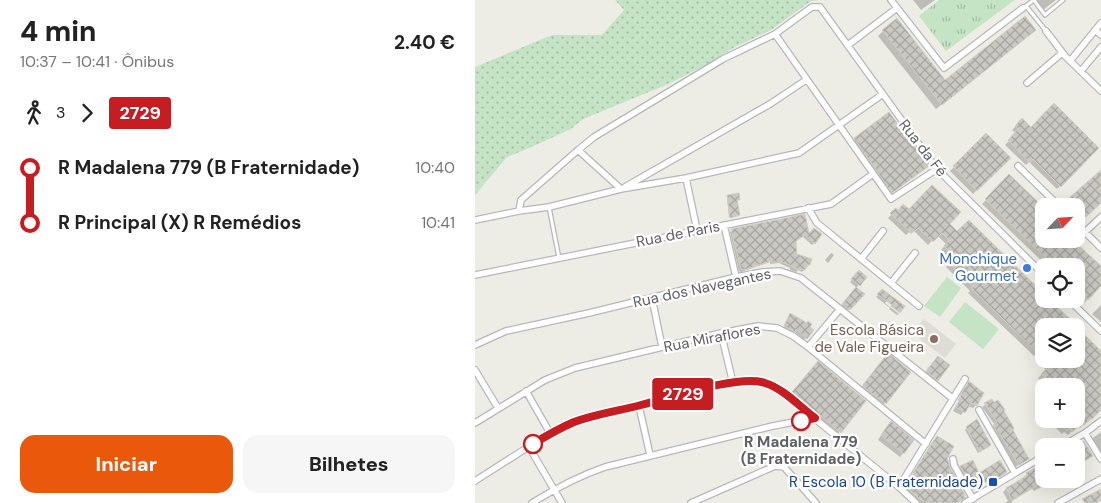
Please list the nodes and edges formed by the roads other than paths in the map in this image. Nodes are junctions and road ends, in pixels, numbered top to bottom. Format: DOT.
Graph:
graph roads {
  1 [pos="891,0"];
  2 [pos="1063,0"];
  3 [pos="1025,7"];
  4 [pos="897,8"];
  5 [pos="1101,23"];
  6 [pos="1095,30"];
  7 [pos="1046,31"];
  8 [pos="775,34"];
  9 [pos="1101,35"];
  10 [pos="848,44"];
  11 [pos="1101,47"];
  12 [pos="1063,53"];
  13 [pos="1070,60"];
  14 [pos="1081,71"];
  15 [pos="806,80"];
  16 [pos="1027,82"];
  17 [pos="1101,91"];
  18 [pos="883,94"];
  19 [pos="840,125"];
  20 [pos="578,150"];
  21 [pos="1018,166"];
  22 [pos="937,169"];
  23 [pos="873,174"];
  24 [pos="686,178"];
  25 [pos="621,189"];
  26 [pos="1051,198"];
  27 [pos="549,207"];
  28 [pos="808,208"];
  29 [pos="519,211"];
  30 [pos="1101,217"];
  31 [pos="475,220"];
  32 [pos="725,225"];
  33 [pos="697,230"];
  34 [pos="883,231"];
  35 [pos="1085,232"];
  36 [pos="1101,248"];
  37 [pos="915,253"];
  38 [pos="559,258"];
  39 [pos="861,259"];
  40 [pos="1035,265"];
  41 [pos="475,275"];
  42 [pos="736,277"];
  43 [pos="891,283"];
  44 [pos="653,298"];
  45 [pos="919,306"];
  46 [pos="840,308"];
  47 [pos="1077,308"];
  48 [pos="1101,331"];
  49 [pos="721,333"];
  50 [pos="475,345"];
  51 [pos="662,347"];
  52 [pos="808,347"];
  53 [pos="475,370"];
  54 [pos="965,379"];
  55 [pos="733,383"];
  56 [pos="526,391"];
  57 [pos="952,398"];
  58 [pos="639,406"];
  59 [pos="498,408"];
  60 [pos="979,410"];
  61 [pos="815,418"];
  62 [pos="1101,421"];
  63 [pos="475,423"];
  64 [pos="550,433"];
  65 [pos="1087,436"];
  66 [pos="1082,438"];
  67 [pos="926,444"];
  68 [pos="529,447"];
  69 [pos="650,455"];
  70 [pos="953,459"];
  71 [pos="1101,459"];
  72 [pos="1035,461"];
  73 [pos="1015,472"];
  74 [pos="1101,480"];
  75 [pos="475,481"];
  76 [pos="899,487"];
  77 [pos="554,490"];
  78 [pos="973,498"];
  79 [pos="532,503"];
  80 [pos="562,503"];
  81 [pos="691,503"];
  82 [pos="816,503"];
  83 [pos="916,503"];
  84 [pos="965,503"];
  85 [pos="1058,503"];
  1 -- 4 [label="street"];
  2 -- 3 [label="lane"];
  3 -- 4 [label="street"];
  3 -- 7 [label="lane"];
  4 -- 10 [label="street"];
  5 -- 6 [label="street"];
  6 -- 9 [label="street"];
  6 -- 13 [label="street"];
  7 -- 12 [label="street"];
  8 -- 10 [label="street, Rua da Fé"];
  8 -- 15 [label="street"];
  8 -- 20 [label="street"];
  10 -- 18 [label="street, Rua da Fé"];
  11 -- 14 [label="street"];
  12 -- 13 [label="street"];
  12 -- 16 [label="street"];
  13 -- 14 [label="street"];
  14 -- 17 [label="street"];
  15 -- 19 [label="street"];
  15 -- 25 [label="street"];
  18 -- 19 [label="street"];
  18 -- 22 [label="street, Rua da Fé"];
  19 -- 23 [label="street"];
  19 -- 24 [label="street"];
  20 -- 25 [label="street"];
  20 -- 29 [label="street"];
  21 -- 26 [label="street"];
  22 -- 23 [label="street"];
  22 -- 40 [label="street, Rua da Fé"];
  23 -- 28 [label="street, Rua de Paris"];
  24 -- 25 [label="street"];
  24 -- 33 [label="street"];
  25 -- 27 [label="street"];
  27 -- 29 [label="street"];
  27 -- 38 [label="lane"];
  28 -- 32 [label="street, Rua de Paris"];
  28 -- 39 [label="street"];
  29 -- 31 [label="street"];
  30 -- 35 [label="street"];
  32 -- 33 [label="street, Rua de Paris"];
  32 -- 42 [label="street"];
  33 -- 38 [label="street, Rua de Paris"];
  34 -- 39 [label="street"];
  35 -- 36 [label="street"];
  37 -- 43 [label="street"];
  38 -- 41 [label="street, Rua de Paris"];
  39 -- 43 [label="street"];
  42 -- 44 [label="street, Rua dos Navegantes"];
  42 -- 46 [label="street, Rua dos Navegantes"];
  43 -- 45 [label="street"];
  44 -- 50 [label="street, Rua dos Navegantes"];
  44 -- 51 [label="street"];
  46 -- 52 [label="street"];
  46 -- 57 [label="street, Rua dos Navegantes"];
  47 -- 48 [label="street"];
  49 -- 51 [label="street, Rua Miraflores"];
  49 -- 52 [label="street, Rua Miraflores"];
  49 -- 55 [label="street"];
  51 -- 56 [label="street, Rua Miraflores"];
  52 -- 67 [label="street, Rua Miraflores"];
  53 -- 59 [label="street"];
  54 -- 57 [label="street"];
  55 -- 58 [label="street"];
  55 -- 61 [label="street"];
  56 -- 59 [label="street, Rua Miraflores"];
  56 -- 64 [label="street"];
  57 -- 67 [label="street"];
  58 -- 64 [label="street"];
  58 -- 69 [label="street"];
  59 -- 63 [label="street, Rua Miraflores"];
  60 -- 73 [label="street"];
  61 -- 69 [label="street"];
  61 -- 76 [label="street"];
  62 -- 65 [label="street"];
  64 -- 68 [label="street"];
  65 -- 66 [label="street"];
  65 -- 71 [label="street"];
  67 -- 76 [label="street"];
  68 -- 75 [label="street"];
  68 -- 77 [label="street"];
  69 -- 77 [label="street"];
  70 -- 78 [label="street"];
  72 -- 73 [label="street"];
  73 -- 78 [label="street"];
  74 -- 85 [label="street"];
  76 -- 83 [label="street"];
  77 -- 79 [label="street"];
  77 -- 80 [label="street"];
  78 -- 84 [label="street"];
  81 -- 82 [label="street"];
}
